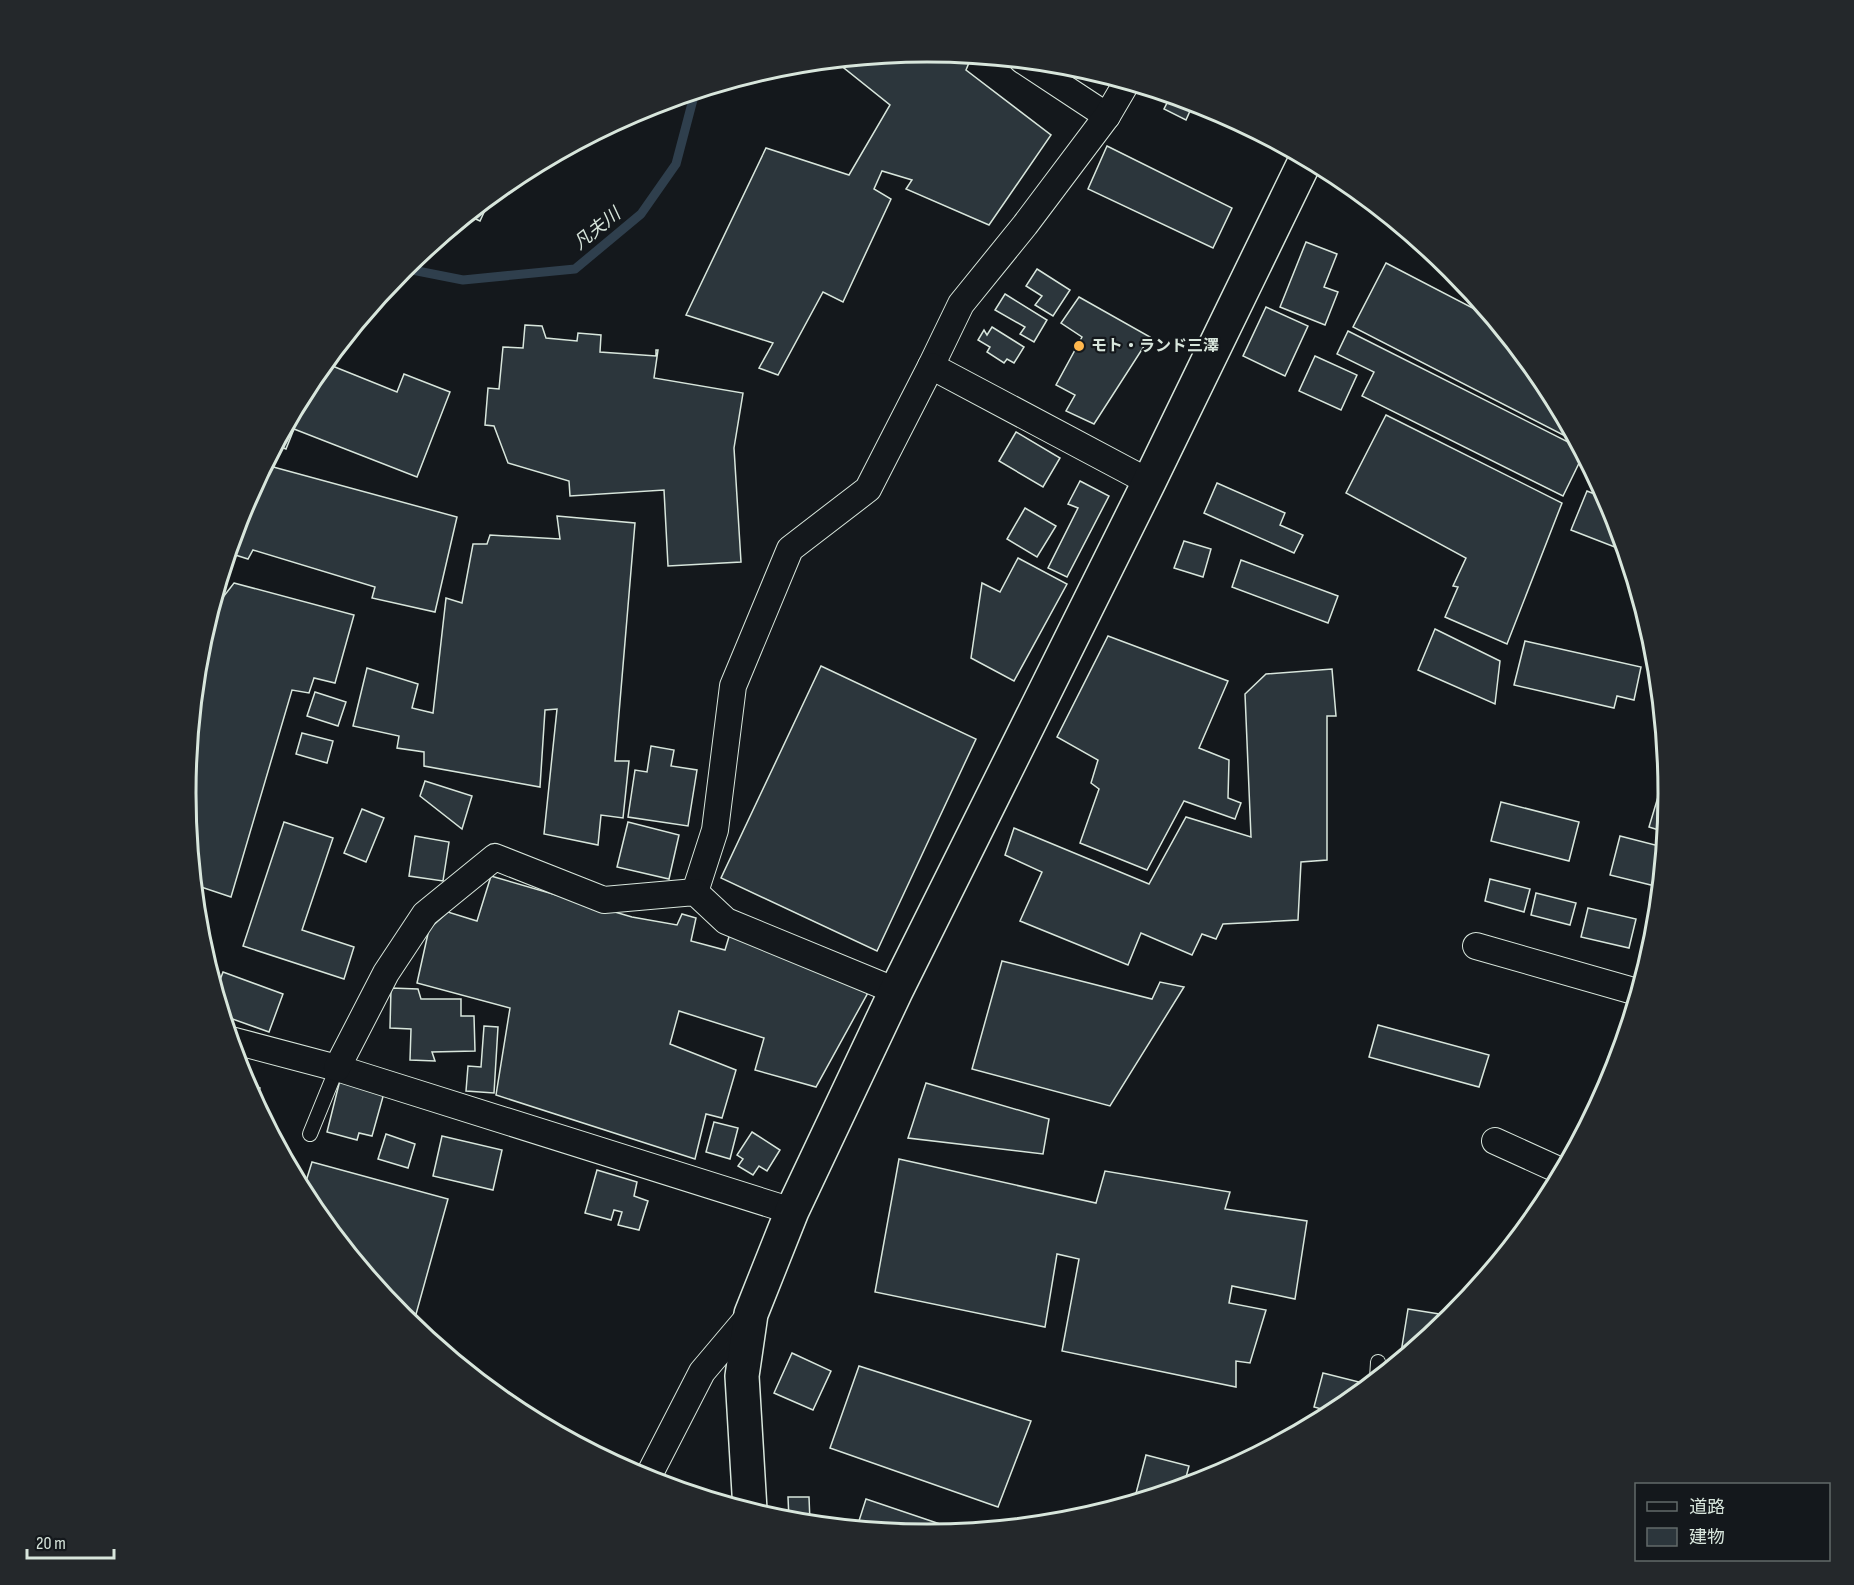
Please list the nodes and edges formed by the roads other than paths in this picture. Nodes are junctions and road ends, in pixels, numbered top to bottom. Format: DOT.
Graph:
graph roads {
  1 [pos="1038,71"];
  2 [pos="1123,88"];
  3 [pos="1107,116"];
  4 [pos="1303,165"];
  5 [pos="931,366"];
  6 [pos="1149,482"];
  7 [pos="695,892"];
  8 [pos="1476,946"];
  9 [pos="1631,990"];
  10 [pos="896,991"];
  11 [pos="241,1043"];
  12 [pos="337,1068"];
  13 [pos="310,1134"];
  14 [pos="1495,1141"];
  15 [pos="1554,1168"];
  16 [pos="792,1211"];
  17 [pos="751,1314"];
  18 [pos="1378,1362"];
  19 [pos="1378,1367"];
  20 [pos="652,1470"];
  21 [pos="749,1501"];
  1 -- 3 [label="street"];
  2 -- 3 [label="street"];
  3 -- 5 [label="street"];
  4 -- 6 [label="street"];
  5 -- 6 [label="street"];
  5 -- 7 [label="street"];
  6 -- 10 [label="street"];
  7 -- 10 [label="street"];
  7 -- 12 [label="street"];
  8 -- 9 [label="street"];
  10 -- 16 [label="street"];
  11 -- 12 [label="street"];
  12 -- 13 [label="lane"];
  12 -- 16 [label="street"];
  14 -- 15 [label="street"];
  16 -- 17 [label="street"];
  17 -- 20 [label="street"];
  17 -- 21 [label="street"];
  18 -- 19 [label="lane"];
}
